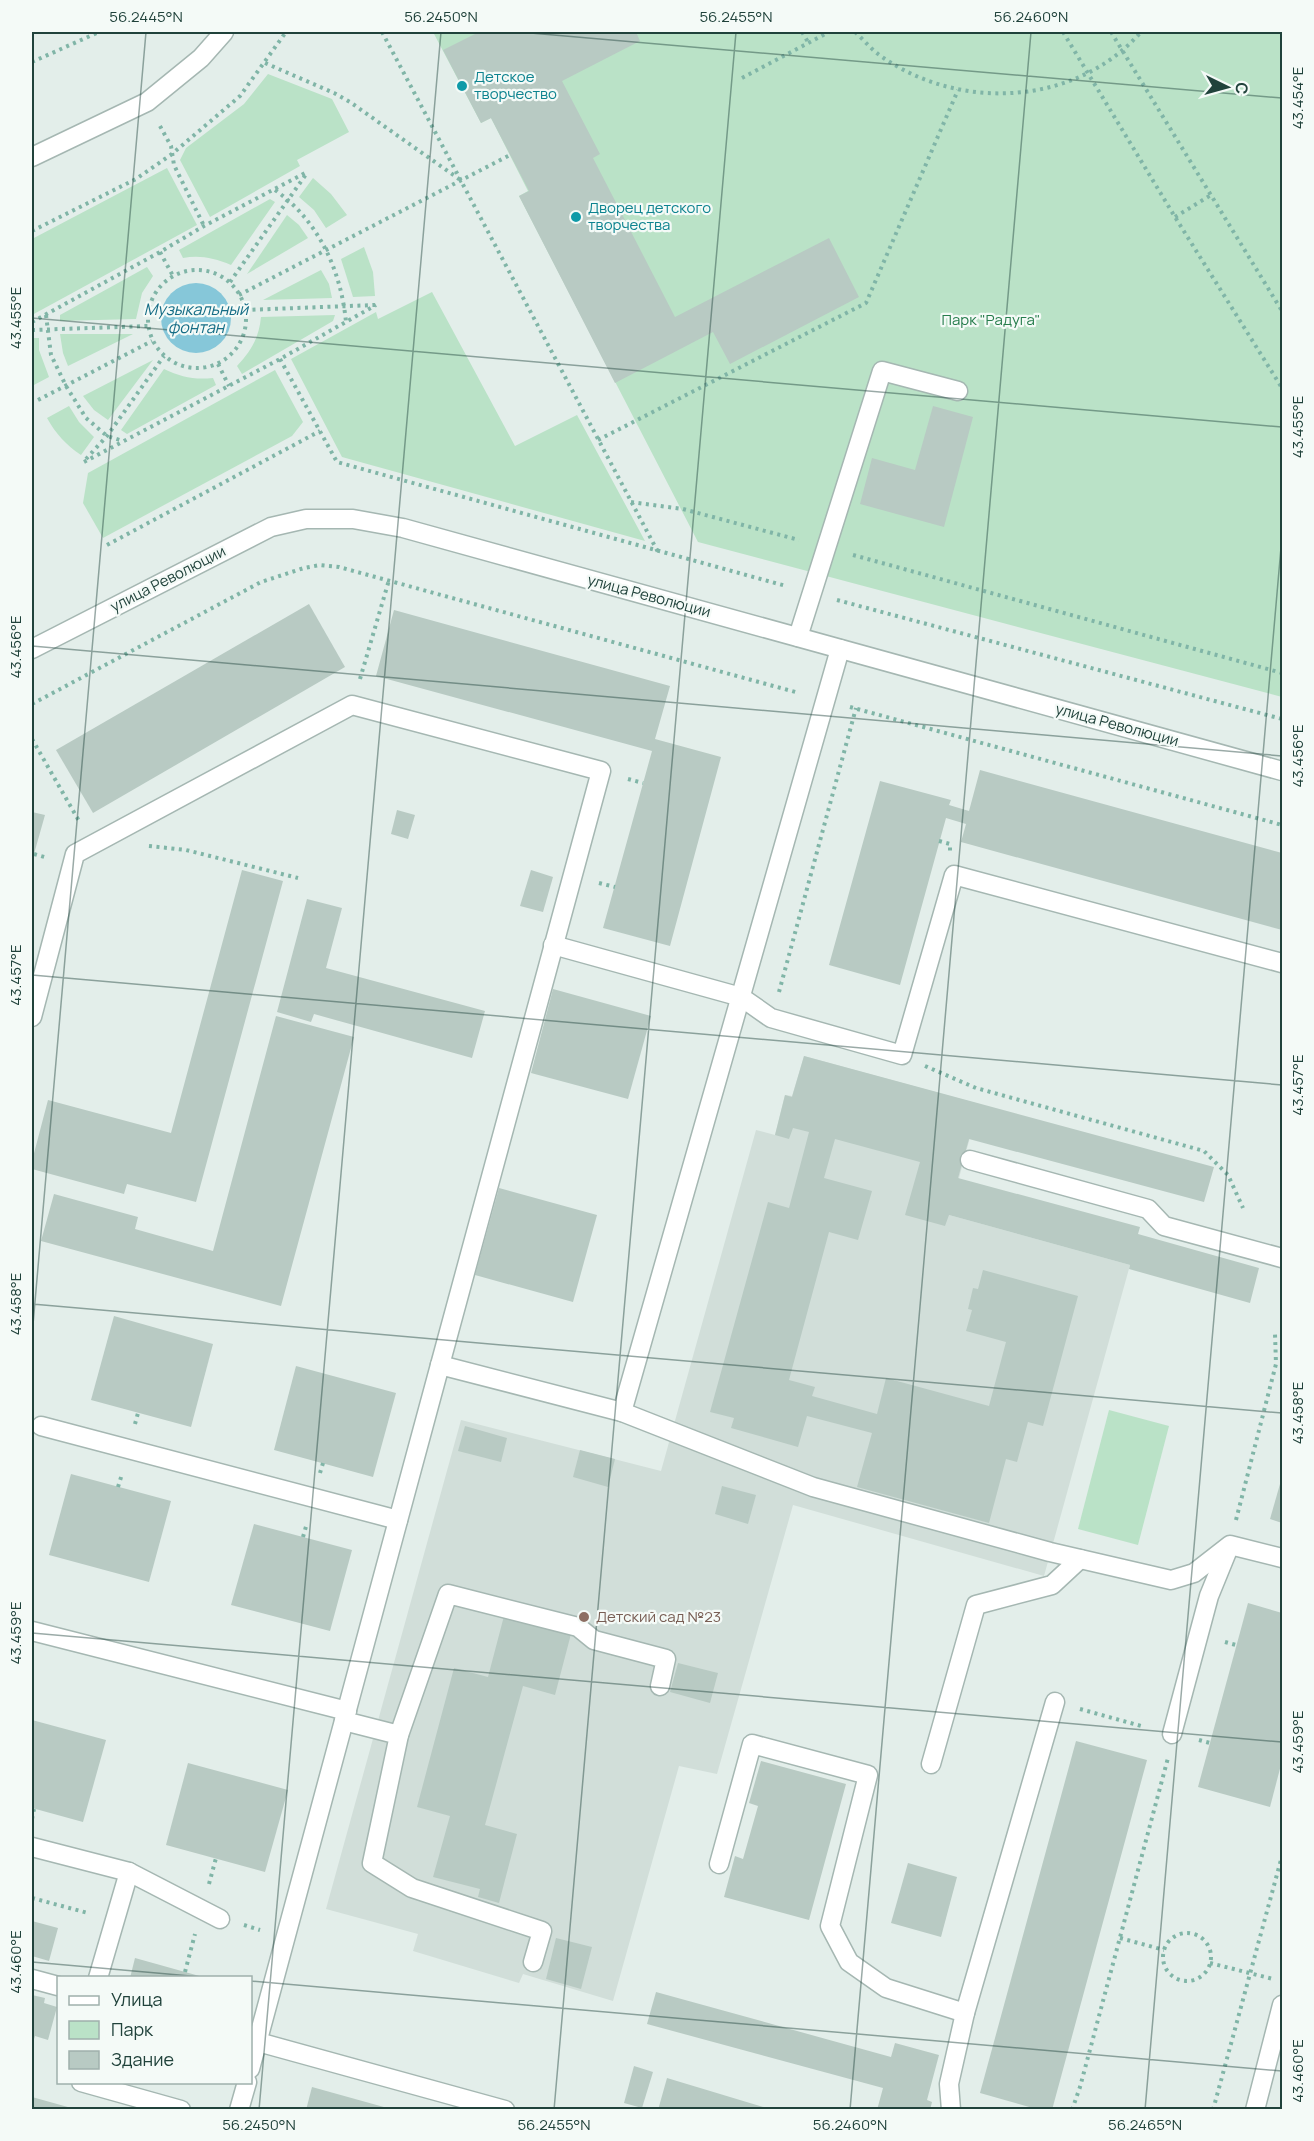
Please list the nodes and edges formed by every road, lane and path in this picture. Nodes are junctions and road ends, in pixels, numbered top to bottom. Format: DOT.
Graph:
graph roads {
  1 [pos="99,32"];
  2 [pos="224,32"];
  3 [pos="286,32"];
  4 [pos="382,32"];
  5 [pos="802,32"];
  6 [pos="829,32"];
  7 [pos="855,32"];
  8 [pos="1063,32"];
  9 [pos="1111,32"];
  10 [pos="1141,32"];
  11 [pos="808,42"];
  12 [pos="1122,51"];
  13 [pos="32,62"];
  14 [pos="265,63"];
  15 [pos="1087,74"];
  16 [pos="742,78"];
  17 [pos="958,90"];
  18 [pos="147,102"];
  19 [pos="172,154"];
  20 [pos="510,155"];
  21 [pos="32,158"];
  22 [pos="461,180"];
  23 [pos="275,190"];
  24 [pos="1211,195"];
  25 [pos="288,199"];
  26 [pos="1175,217"];
  27 [pos="204,226"];
  28 [pos="32,231"];
  29 [pos="326,250"];
  30 [pos="160,252"];
  31 [pos="173,276"];
  32 [pos="229,282"];
  33 [pos="240,296"];
  34 [pos="344,306"];
  35 [pos="245,310"];
  36 [pos="1282,311"];
  37 [pos="46,315"];
  38 [pos="32,322"];
  39 [pos="346,322"];
  40 [pos="148,326"];
  41 [pos="46,329"];
  42 [pos="32,330"];
  43 [pos="152,341"];
  44 [pos="164,356"];
  45 [pos="280,359"];
  46 [pos="218,364"];
  47 [pos="66,386"];
  48 [pos="229,386"];
  49 [pos="1282,388"];
  50 [pos="958,391"];
  51 [pos="38,400"];
  52 [pos="320,431"];
  53 [pos="107,436"];
  54 [pos="598,440"];
  55 [pos="123,441"];
  56 [pos="631,502"];
  57 [pos="107,545"];
  58 [pos="826,548"];
  59 [pos="658,552"];
  60 [pos="389,580"];
  61 [pos="812,593"];
  62 [pos="798,637"];
  63 [pos="32,649"];
  64 [pos="840,649"];
  65 [pos="1282,673"];
  66 [pos="826,700"];
  67 [pos="32,704"];
  68 [pos="352,705"];
  69 [pos="856,708"];
  70 [pos="1282,719"];
  71 [pos="32,739"];
  72 [pos="1282,771"];
  73 [pos="1282,825"];
  74 [pos="111,835"];
  75 [pos="93,845"];
  76 [pos="298,878"];
  77 [pos="554,945"];
  78 [pos="1282,963"];
  79 [pos="741,997"];
  80 [pos="32,1017"];
  81 [pos="771,1018"];
  82 [pos="902,1055"];
  83 [pos="970,1160"];
  84 [pos="1243,1208"];
  85 [pos="1282,1258"];
  86 [pos="1275,1334"];
  87 [pos="440,1365"];
  88 [pos="622,1412"];
  89 [pos="41,1426"];
  90 [pos="398,1520"];
  91 [pos="1230,1545"];
  92 [pos="1282,1558"];
  93 [pos="1080,1559"];
  94 [pos="32,1631"];
  95 [pos="660,1686"];
  96 [pos="1055,1702"];
  97 [pos="345,1716"];
  98 [pos="1172,1734"];
  99 [pos="399,1735"];
  100 [pos="1210,1743"];
  101 [pos="931,1764"];
  102 [pos="34,1809"];
  103 [pos="32,1819"];
  104 [pos="32,1847"];
  105 [pos="1282,1856"];
  106 [pos="719,1864"];
  107 [pos="129,1872"];
  108 [pos="32,1898"];
  109 [pos="220,1919"];
  110 [pos="115,1921"];
  111 [pos="286,1936"];
  112 [pos="1120,1938"];
  113 [pos="1164,1950"];
  114 [pos="533,1962"];
  115 [pos="1210,1962"];
  116 [pos="1250,1973"];
  117 [pos="98,1976"];
  118 [pos="32,1979"];
  119 [pos="1282,1982"];
  120 [pos="57,1986"];
  121 [pos="1282,2005"];
  122 [pos="965,2013"];
  123 [pos="258,2042"];
  124 [pos="252,2062"];
  125 [pos="88,2084"];
  126 [pos="246,2084"];
  127 [pos="181,2109"];
  128 [pos="239,2109"];
  129 [pos="505,2109"];
  130 [pos="951,2109"];
  131 [pos="1072,2109"];
  132 [pos="1213,2109"];
  133 [pos="1255,2109"];
  1 -- 13 [label="path"];
  2 -- 18 [label="street"];
  3 -- 14 [label="path"];
  4 -- 22 [label="path"];
  5 -- 11 [label="path"];
  6 -- 11 [label="path"];
  7 -- 17 [label="path"];
  8 -- 15 [label="path"];
  9 -- 12 [label="path"];
  10 -- 12 [label="path"];
  11 -- 16 [label="path"];
  12 -- 15 [label="path"];
  12 -- 24 [label="path"];
  14 -- 19 [label="path"];
  14 -- 22 [label="path"];
  15 -- 17 [label="path"];
  15 -- 26 [label="path"];
  17 -- 54 [label="path"];
  18 -- 19 [label="path"];
  18 -- 21 [label="street"];
  19 -- 27 [label="path"];
  19 -- 28 [label="path"];
  20 -- 22 [label="path"];
  22 -- 29 [label="path"];
  22 -- 54 [label="path"];
  23 -- 25 [label="path"];
  23 -- 25 [label="path"];
  23 -- 27 [label="path"];
  24 -- 26 [label="path"];
  24 -- 36 [label="path"];
  25 -- 29 [label="path"];
  25 -- 32 [label="path"];
  26 -- 49 [label="path"];
  27 -- 30 [label="path"];
  29 -- 33 [label="path"];
  29 -- 34 [label="path"];
  30 -- 31 [label="path"];
  30 -- 37 [label="path"];
  31 -- 32 [label="path"];
  31 -- 40 [label="path"];
  32 -- 33 [label="path"];
  33 -- 35 [label="path"];
  34 -- 35 [label="path"];
  34 -- 39 [label="path"];
  34 -- 39 [label="path"];
  35 -- 46 [label="path"];
  37 -- 38 [label="path"];
  37 -- 41 [label="path"];
  39 -- 45 [label="path"];
  40 -- 41 [label="path"];
  40 -- 43 [label="path"];
  41 -- 42 [label="path"];
  41 -- 47 [label="path"];
  43 -- 44 [label="path"];
  43 -- 47 [label="path"];
  44 -- 46 [label="path"];
  44 -- 53 [label="path"];
  45 -- 48 [label="path"];
  45 -- 52 [label="path"];
  46 -- 48 [label="path"];
  47 -- 51 [label="path"];
  47 -- 53 [label="path"];
  48 -- 55 [label="path"];
  50 -- 58 [label="street"];
  52 -- 57 [label="path"];
  52 -- 59 [label="path"];
  53 -- 55 [label="path"];
  53 -- 55 [label="path"];
  54 -- 56 [label="path"];
  56 -- 58 [label="path"];
  56 -- 59 [label="path"];
  58 -- 61 [label="street"];
  58 -- 65 [label="path"];
  59 -- 61 [label="path"];
  60 -- 66 [label="path"];
  60 -- 67 [label="path"];
  60 -- 68 [label="path"];
  61 -- 62 [label="street"];
  61 -- 70 [label="path"];
  62 -- 63 [label="street, улица Революции"];
  62 -- 64 [label="street, улица Революции"];
  64 -- 66 [label="street"];
  64 -- 72 [label="street, улица Революции"];
  66 -- 69 [label="path"];
  66 -- 79 [label="street"];
  68 -- 74 [label="street"];
  68 -- 77 [label="street"];
  69 -- 73 [label="path"];
  69 -- 81 [label="path"];
  71 -- 75 [label="path"];
  74 -- 75 [label="street"];
  74 -- 76 [label="path"];
  75 -- 80 [label="street"];
  77 -- 79 [label="street"];
  77 -- 87 [label="street"];
  78 -- 82 [label="street"];
  79 -- 81 [label="street"];
  79 -- 88 [label="street"];
  81 -- 82 [label="street"];
  82 -- 84 [label="path"];
  83 -- 85 [label="street"];
  86 -- 91 [label="path"];
  87 -- 88 [label="street"];
  87 -- 90 [label="street"];
  88 -- 93 [label="street"];
  89 -- 90 [label="street"];
  90 -- 97 [label="street"];
  91 -- 92 [label="street"];
  91 -- 93 [label="street"];
  91 -- 98 [label="street"];
  93 -- 101 [label="street"];
  94 -- 97 [label="street"];
  95 -- 99 [label="street"];
  96 -- 98 [label="path"];
  96 -- 122 [label="street"];
  97 -- 99 [label="street"];
  97 -- 111 [label="street"];
  98 -- 100 [label="path"];
  98 -- 112 [label="path"];
  99 -- 114 [label="street"];
  102 -- 103 [label="path"];
  104 -- 107 [label="street"];
  105 -- 116 [label="path"];
  106 -- 122 [label="street"];
  107 -- 109 [label="street"];
  107 -- 110 [label="street"];
  108 -- 110 [label="path"];
  109 -- 111 [label="path"];
  110 -- 117 [label="street"];
  111 -- 123 [label="street"];
  112 -- 113 [label="path"];
  112 -- 131 [label="path"];
  113 -- 115 [label="path"];
  113 -- 115 [label="path"];
  115 -- 116 [label="path"];
  116 -- 119 [label="path"];
  116 -- 132 [label="path"];
  118 -- 120 [label="street"];
  121 -- 133 [label="street"];
  122 -- 130 [label="street"];
  123 -- 124 [label="street"];
  123 -- 129 [label="street"];
  125 -- 127 [label="street"];
  126 -- 128 [label="street"];
}
